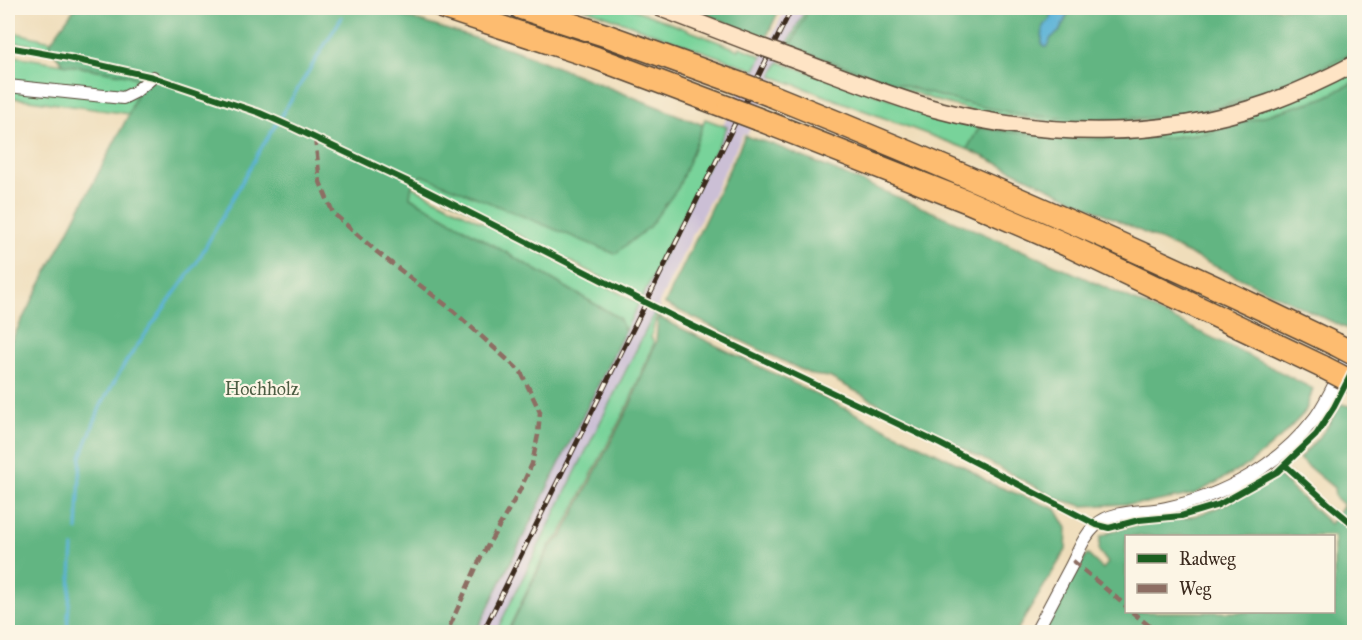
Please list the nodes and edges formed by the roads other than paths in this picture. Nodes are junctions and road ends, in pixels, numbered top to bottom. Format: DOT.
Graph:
graph roads {
  1 [pos="444,8"];
  2 [pos="521,8"];
  3 [pos="660,8"];
  4 [pos="1354,63"];
  5 [pos="153,77"];
  6 [pos="8,86"];
  7 [pos="1348,347"];
  8 [pos="1354,383"];
  9 [pos="1036,633"];
  1 -- 8 [label="highway, bridge"];
  2 -- 7 [label="highway, bridge"];
  3 -- 4 [label="main road, bridge"];
  5 -- 6 [label="street"];
  7 -- 9 [label="street"];
}
